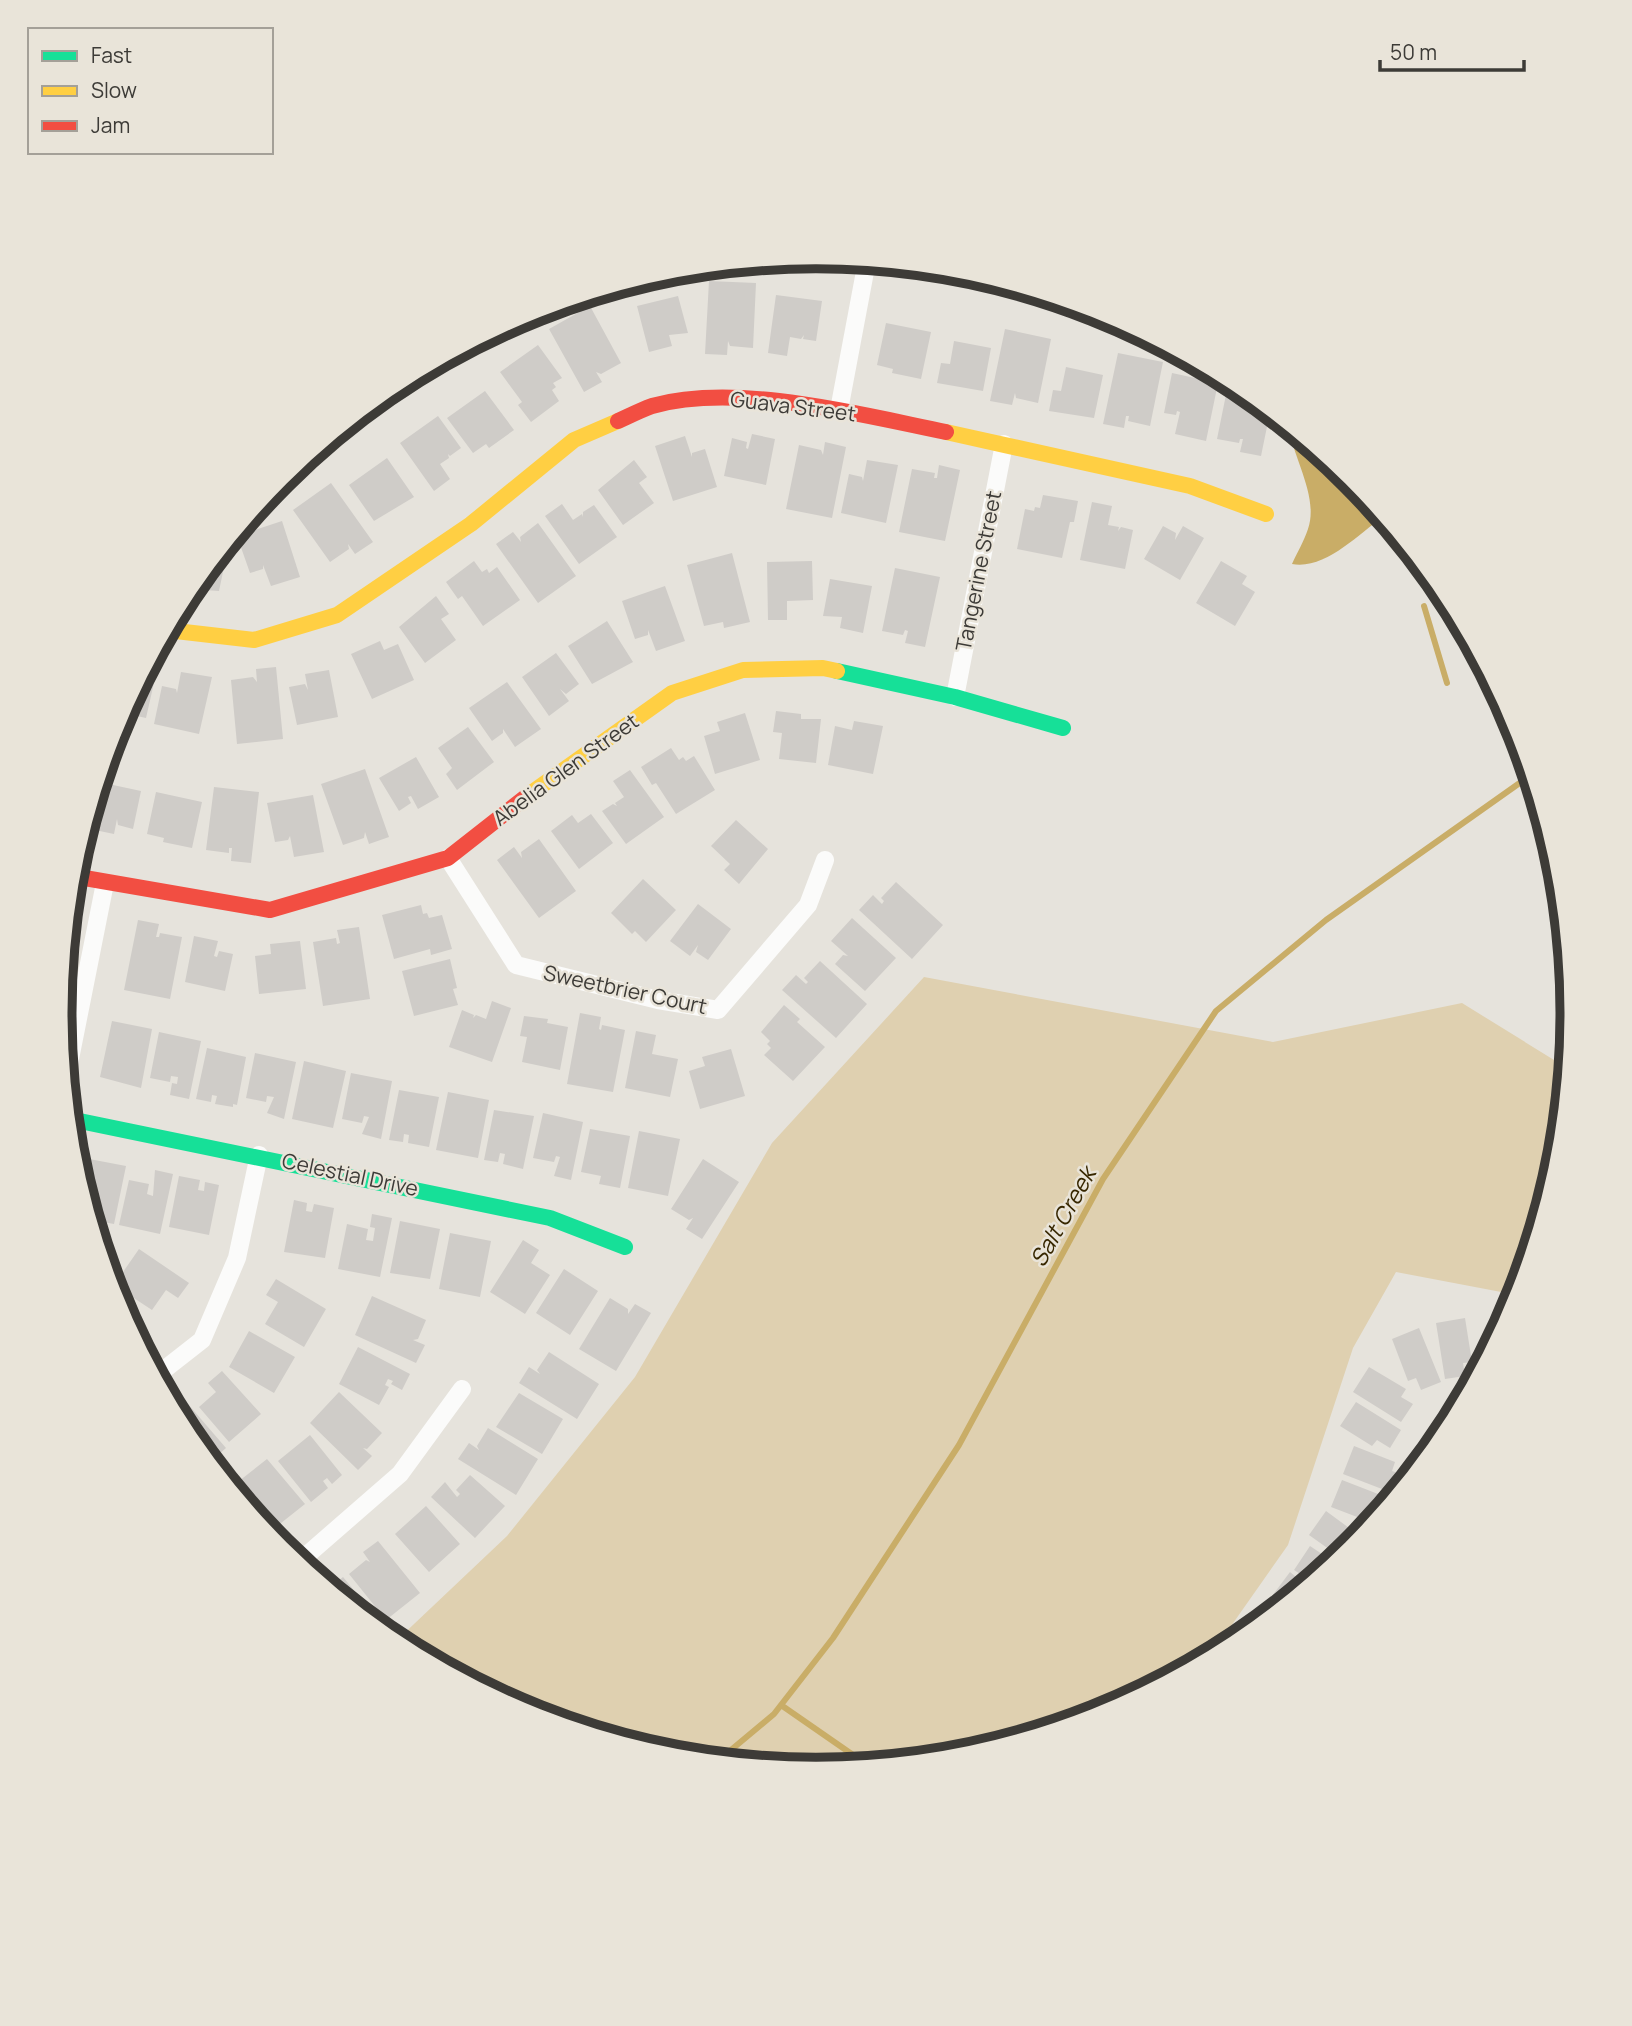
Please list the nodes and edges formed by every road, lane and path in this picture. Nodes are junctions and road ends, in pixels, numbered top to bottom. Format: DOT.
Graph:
graph roads {
  1 [pos="865,270"];
  2 [pos="839,410"];
  3 [pos="1004,444"];
  4 [pos="1266,514"];
  5 [pos="177,631"];
  6 [pos="955,697"];
  7 [pos="1063,728"];
  8 [pos="448,858"];
  9 [pos="825,860"];
  10 [pos="84,878"];
  11 [pos="105,883"];
  12 [pos="73,1046"];
  13 [pos="80,1121"];
  14 [pos="259,1156"];
  15 [pos="625,1247"];
  16 [pos="163,1370"];
  17 [pos="462,1389"];
  18 [pos="307,1555"];
  1 -- 2 [label="street"];
  2 -- 3 [label="street, Guava Street"];
  2 -- 5 [label="street, Guava Street"];
  3 -- 4 [label="street, Guava Street"];
  3 -- 6 [label="street, Tangerine Street"];
  6 -- 7 [label="street, Abelia Glen Street"];
  6 -- 8 [label="street, Abelia Glen Street"];
  8 -- 9 [label="street, Sweetbrier Court"];
  8 -- 11 [label="street, Abelia Glen Street"];
  10 -- 11 [label="street, Abelia Glen Street"];
  11 -- 12 [label="street"];
  13 -- 14 [label="street, Celestial Drive"];
  14 -- 15 [label="street, Celestial Drive"];
  14 -- 16 [label="street"];
  17 -- 18 [label="street"];
}
